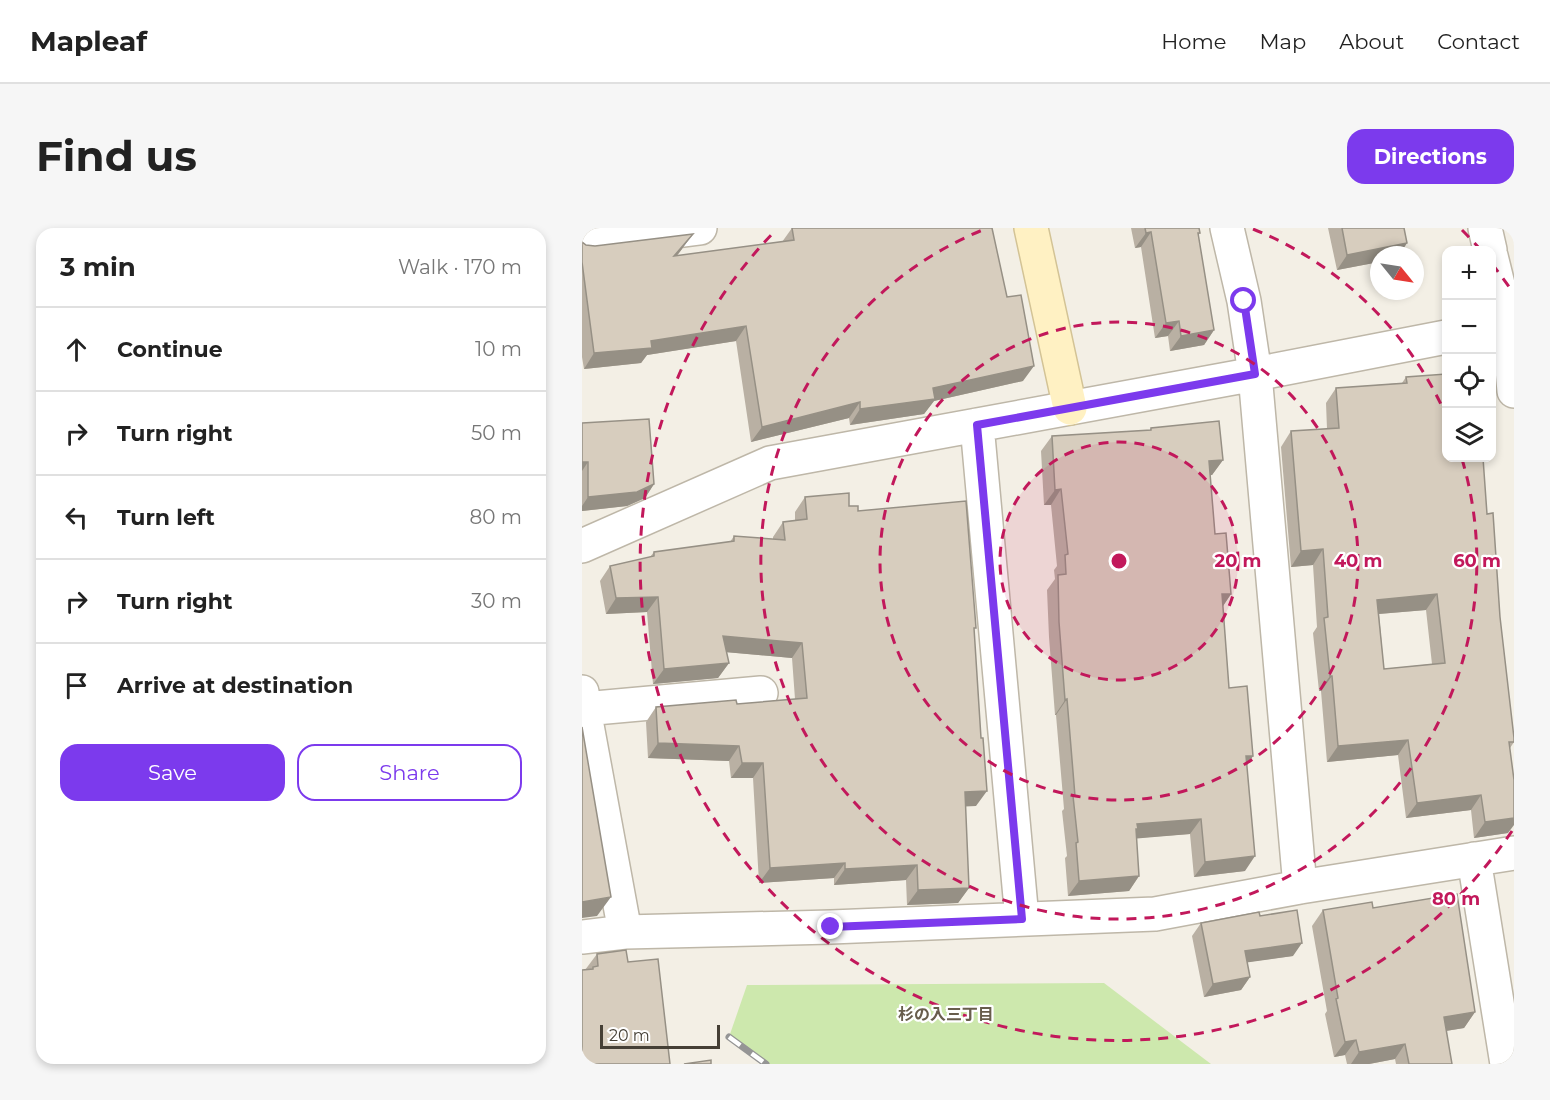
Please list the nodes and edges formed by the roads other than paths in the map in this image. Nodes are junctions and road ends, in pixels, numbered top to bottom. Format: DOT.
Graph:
graph roads {
  1 [pos="700,228"];
  2 [pos="1031,228"];
  3 [pos="1227,228"];
  4 [pos="1485,228"];
  5 [pos="582,243"];
  6 [pos="1489,246"];
  7 [pos="1496,281"];
  8 [pos="1505,326"];
  9 [pos="1442,338"];
  10 [pos="1255,374"];
  11 [pos="1514,391"];
  12 [pos="1070,408"];
  13 [pos="977,425"];
  14 [pos="582,546"];
  15 [pos="761,693"];
  16 [pos="583,700"];
  17 [pos="1514,853"];
  18 [pos="1474,859"];
  19 [pos="1300,887"];
  20 [pos="1022,919"];
  21 [pos="626,932"];
  22 [pos="582,937"];
  23 [pos="1507,1064"];
  1 -- 5 [label="street"];
  2 -- 12 [label="street"];
  3 -- 10 [label="street"];
  4 -- 6 [label="street"];
  7 -- 8 [label="street"];
  8 -- 11 [label="street"];
  9 -- 10 [label="street"];
  10 -- 12 [label="street"];
  10 -- 19 [label="street"];
  12 -- 13 [label="street"];
  13 -- 14 [label="street"];
  13 -- 20 [label="street"];
  15 -- 16 [label="street"];
  16 -- 21 [label="street"];
  17 -- 18 [label="street"];
  18 -- 19 [label="street"];
  18 -- 23 [label="street"];
  19 -- 20 [label="street"];
  20 -- 21 [label="street"];
  21 -- 22 [label="street"];
}
